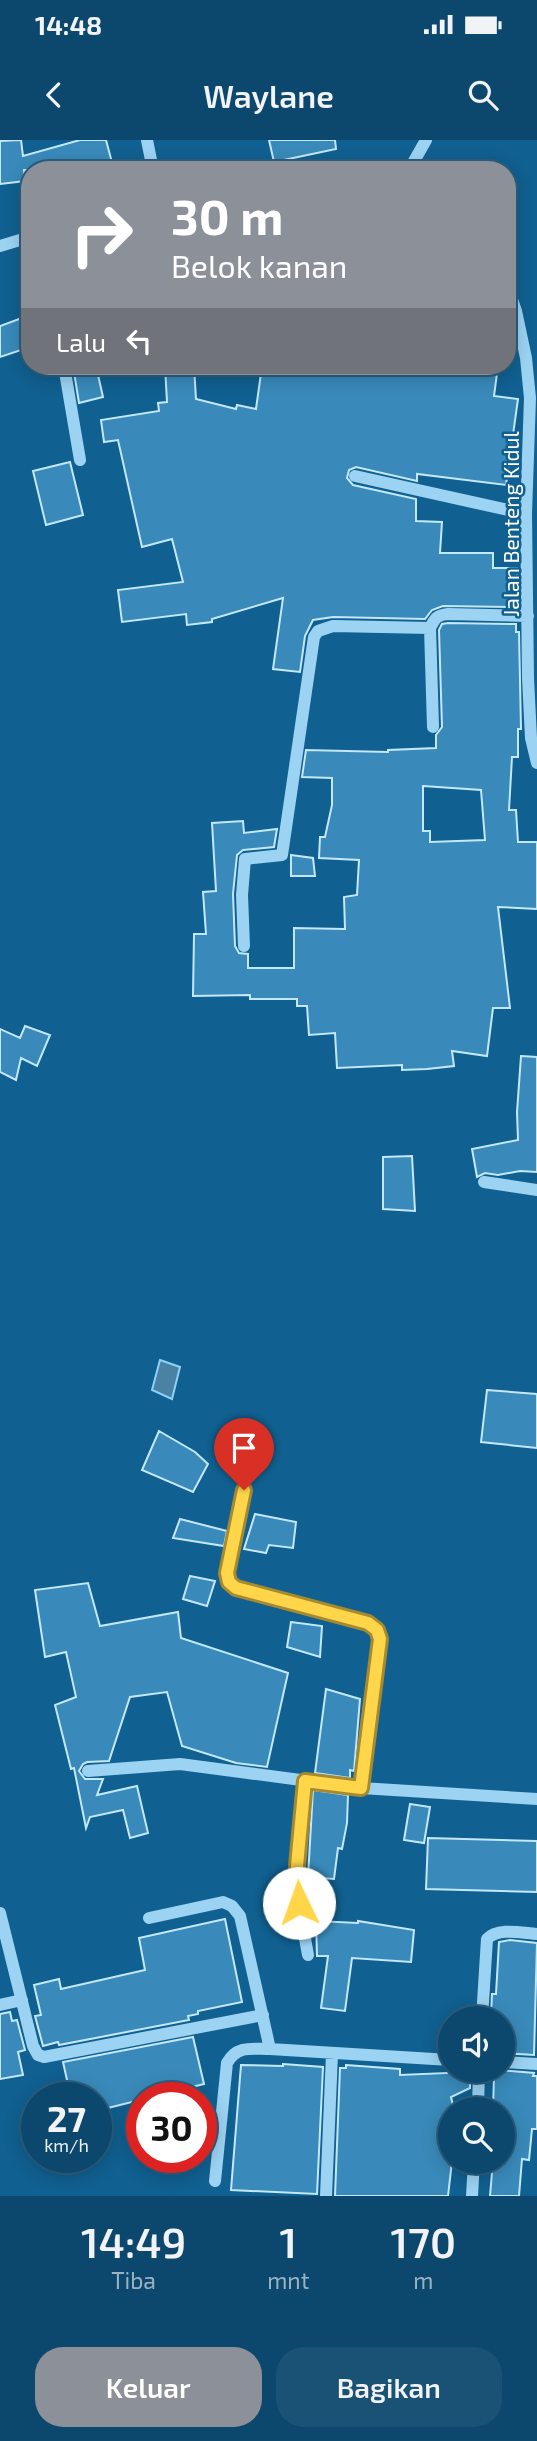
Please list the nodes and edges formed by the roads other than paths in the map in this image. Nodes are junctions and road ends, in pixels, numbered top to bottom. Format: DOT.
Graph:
graph roads {
  1 [pos="147,140"];
  2 [pos="426,140"];
  3 [pos="151,161"];
  4 [pos="414,161"];
  5 [pos="21,240"];
  6 [pos="0,246"];
  7 [pos="516,311"];
  8 [pos="66,375"];
  9 [pos="80,460"];
  10 [pos="355,476"];
  11 [pos="526,514"];
  12 [pos="528,616"];
  13 [pos="430,628"];
  14 [pos="433,727"];
  15 [pos="537,763"];
  16 [pos="244,946"];
  17 [pos="484,1182"];
  18 [pos="537,1190"];
  19 [pos="244,1490"];
  20 [pos="88,1771"];
  21 [pos="305,1781"];
  22 [pos="361,1788"];
  23 [pos="537,1799"];
  24 [pos="0,1913"];
  25 [pos="149,1918"];
  26 [pos="537,1934"];
  27 [pos="308,1955"];
  28 [pos="22,2000"];
  29 [pos="0,2005"];
  30 [pos="483,2006"];
  31 [pos="263,2015"];
  32 [pos="270,2049"];
  33 [pos="332,2054"];
  34 [pos="438,2059"];
  35 [pos="515,2063"];
  36 [pos="537,2064"];
  37 [pos="473,2174"];
  38 [pos="215,2181"];
  39 [pos="326,2196"];
  40 [pos="472,2196"];
  1 -- 3 [label="street"];
  2 -- 4 [label="street"];
  5 -- 6 [label="street"];
  7 -- 11 [label="street, Jalan Benteng Kidul"];
  8 -- 9 [label="street"];
  10 -- 11 [label="street"];
  11 -- 12 [label="street, Jalan Benteng Kidul"];
  12 -- 13 [label="street"];
  12 -- 15 [label="street, Jalan Benteng Kidul"];
  13 -- 14 [label="street"];
  13 -- 16 [label="street"];
  17 -- 18 [label="street"];
  19 -- 22 [label="street"];
  20 -- 21 [label="street"];
  21 -- 22 [label="street"];
  21 -- 27 [label="street"];
  22 -- 23 [label="street"];
  24 -- 28 [label="street"];
  25 -- 31 [label="street"];
  26 -- 30 [label="street"];
  28 -- 29 [label="street"];
  28 -- 31 [label="street"];
  31 -- 32 [label="street"];
  32 -- 33 [label="street"];
  32 -- 38 [label="street"];
  33 -- 34 [label="street"];
  33 -- 39 [label="street"];
  35 -- 36 [label="street"];
  37 -- 40 [label="street"];
}
